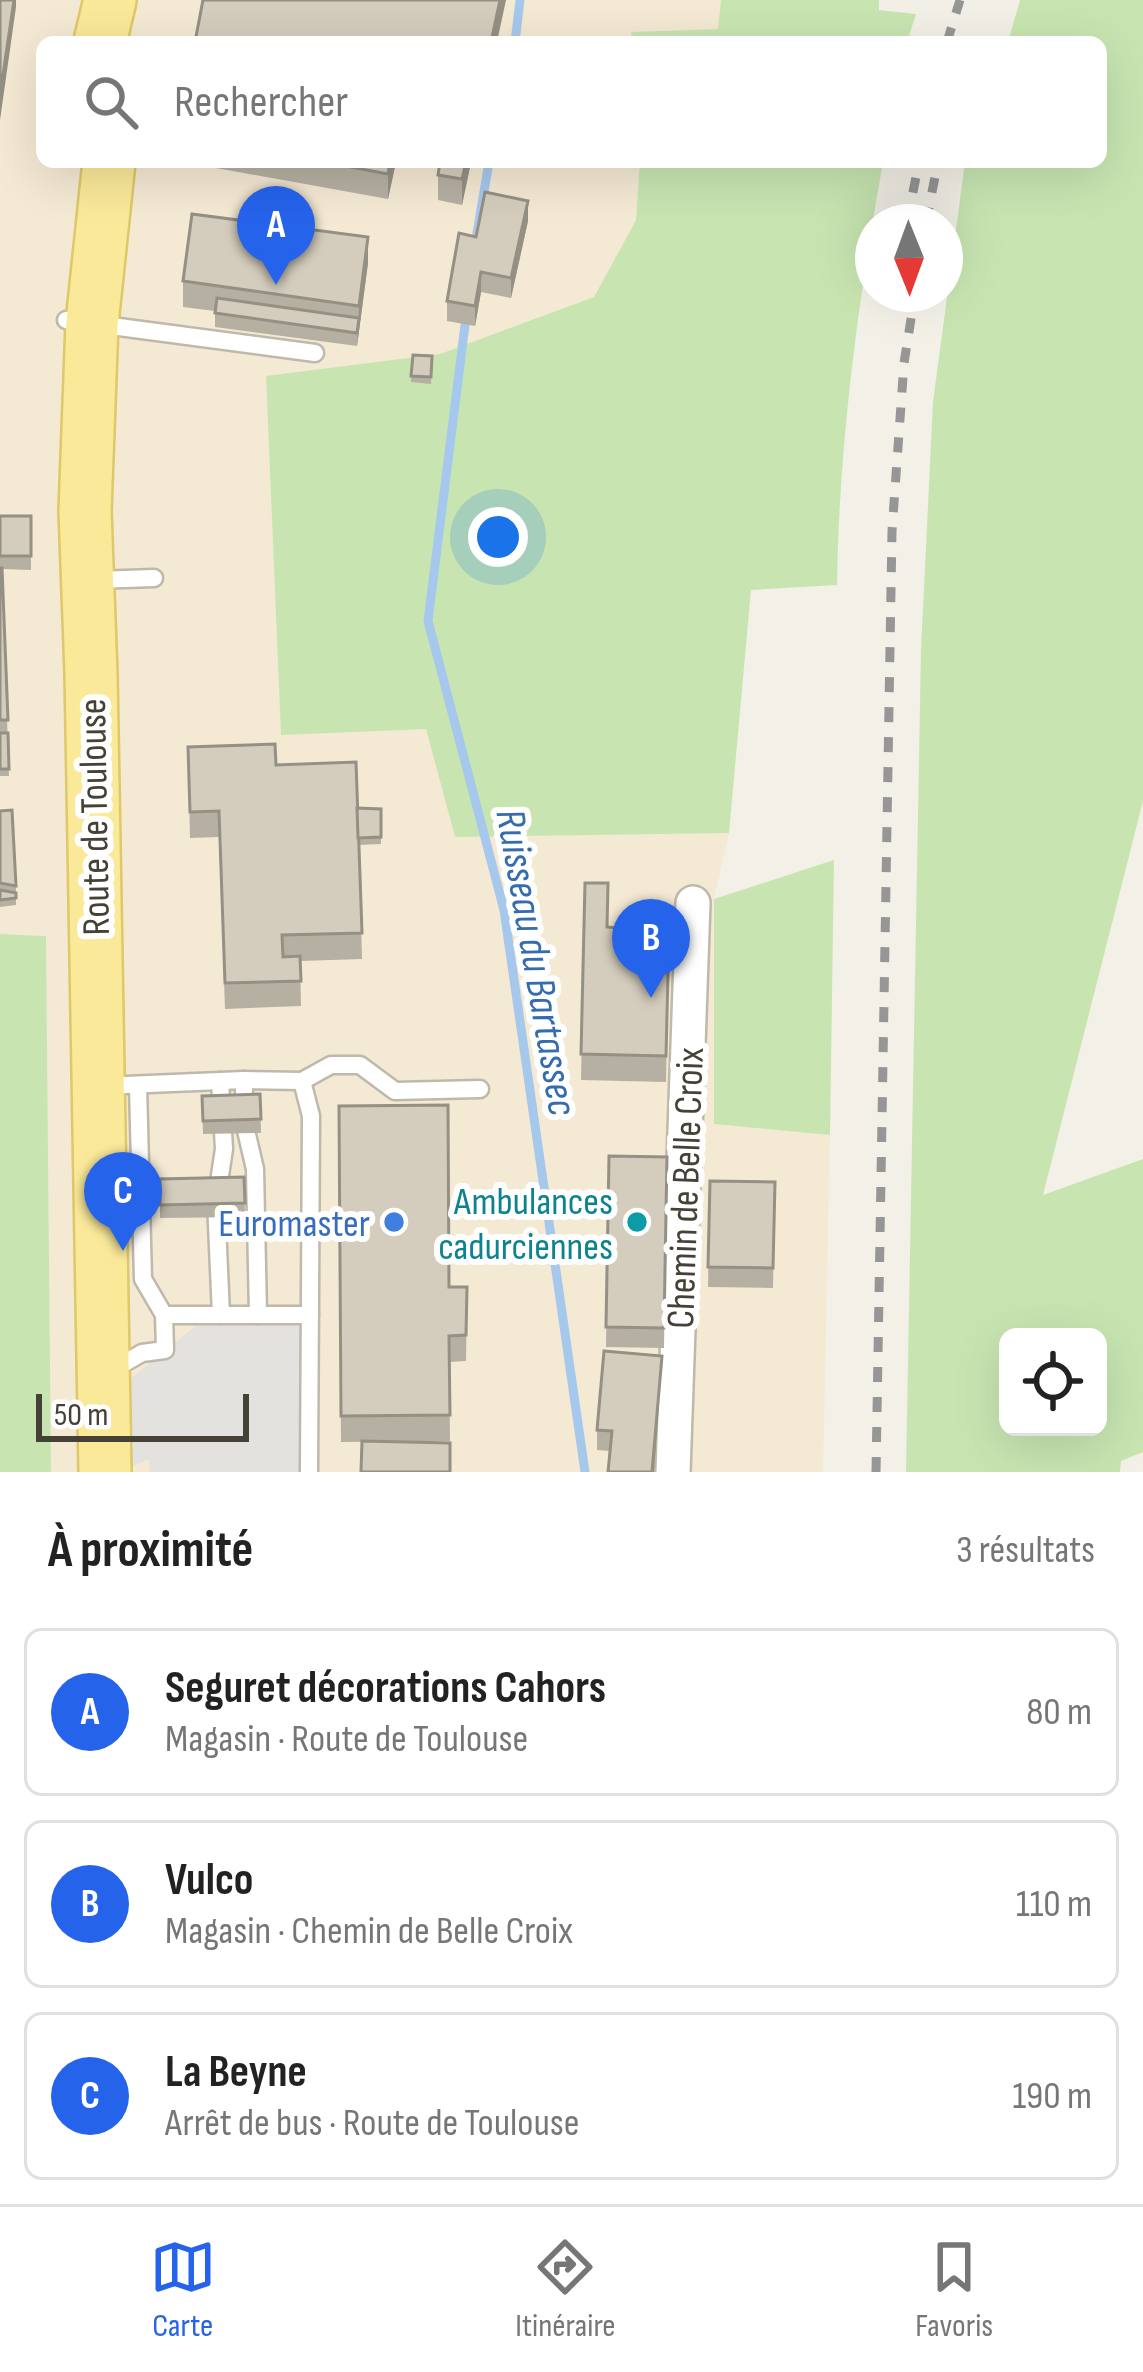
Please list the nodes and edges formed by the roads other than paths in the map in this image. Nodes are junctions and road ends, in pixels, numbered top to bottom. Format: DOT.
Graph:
graph roads {
  1 [pos="110,0"];
  2 [pos="134,0"];
  3 [pos="101,36"];
  4 [pos="126,36"];
  5 [pos="81,168"];
  6 [pos="108,168"];
  7 [pos="79,321"];
  8 [pos="315,353"];
  9 [pos="154,578"];
  10 [pos="76,581"];
  11 [pos="693,903"];
  12 [pos="244,1080"];
  13 [pos="220,1081"];
  14 [pos="302,1081"];
  15 [pos="117,1086"];
  16 [pos="480,1089"];
  17 [pos="221,1315"];
  18 [pos="258,1315"];
  19 [pos="310,1315"];
  20 [pos="164,1316"];
  21 [pos="104,1377"];
  22 [pos="80,1472"];
  23 [pos="105,1472"];
  24 [pos="310,1472"];
  25 [pos="673,1472"];
  1 -- 3 [label="main road"];
  2 -- 4 [label="main road"];
  5 -- 7 [label="main road, Route de Toulouse"];
  6 -- 7 [label="main road, Route de Toulouse"];
  7 -- 8 [label="lane"];
  7 -- 10 [label="main road, Route de Toulouse"];
  9 -- 10 [label="lane"];
  10 -- 15 [label="main road, Route de Toulouse"];
  10 -- 22 [label="main road, Route de Toulouse"];
  11 -- 25 [label="street, Chemin de Belle Croix"];
  12 -- 13 [label="lane"];
  12 -- 14 [label="lane"];
  12 -- 18 [label="lane"];
  13 -- 15 [label="lane"];
  13 -- 17 [label="lane"];
  14 -- 16 [label="lane"];
  14 -- 19 [label="lane"];
  15 -- 20 [label="lane"];
  15 -- 21 [label="main road, Route de Toulouse"];
  17 -- 18 [label="lane"];
  17 -- 20 [label="lane"];
  18 -- 19 [label="lane"];
  19 -- 24 [label="lane"];
  20 -- 21 [label="lane"];
  21 -- 23 [label="main road, Route de Toulouse"];
}
